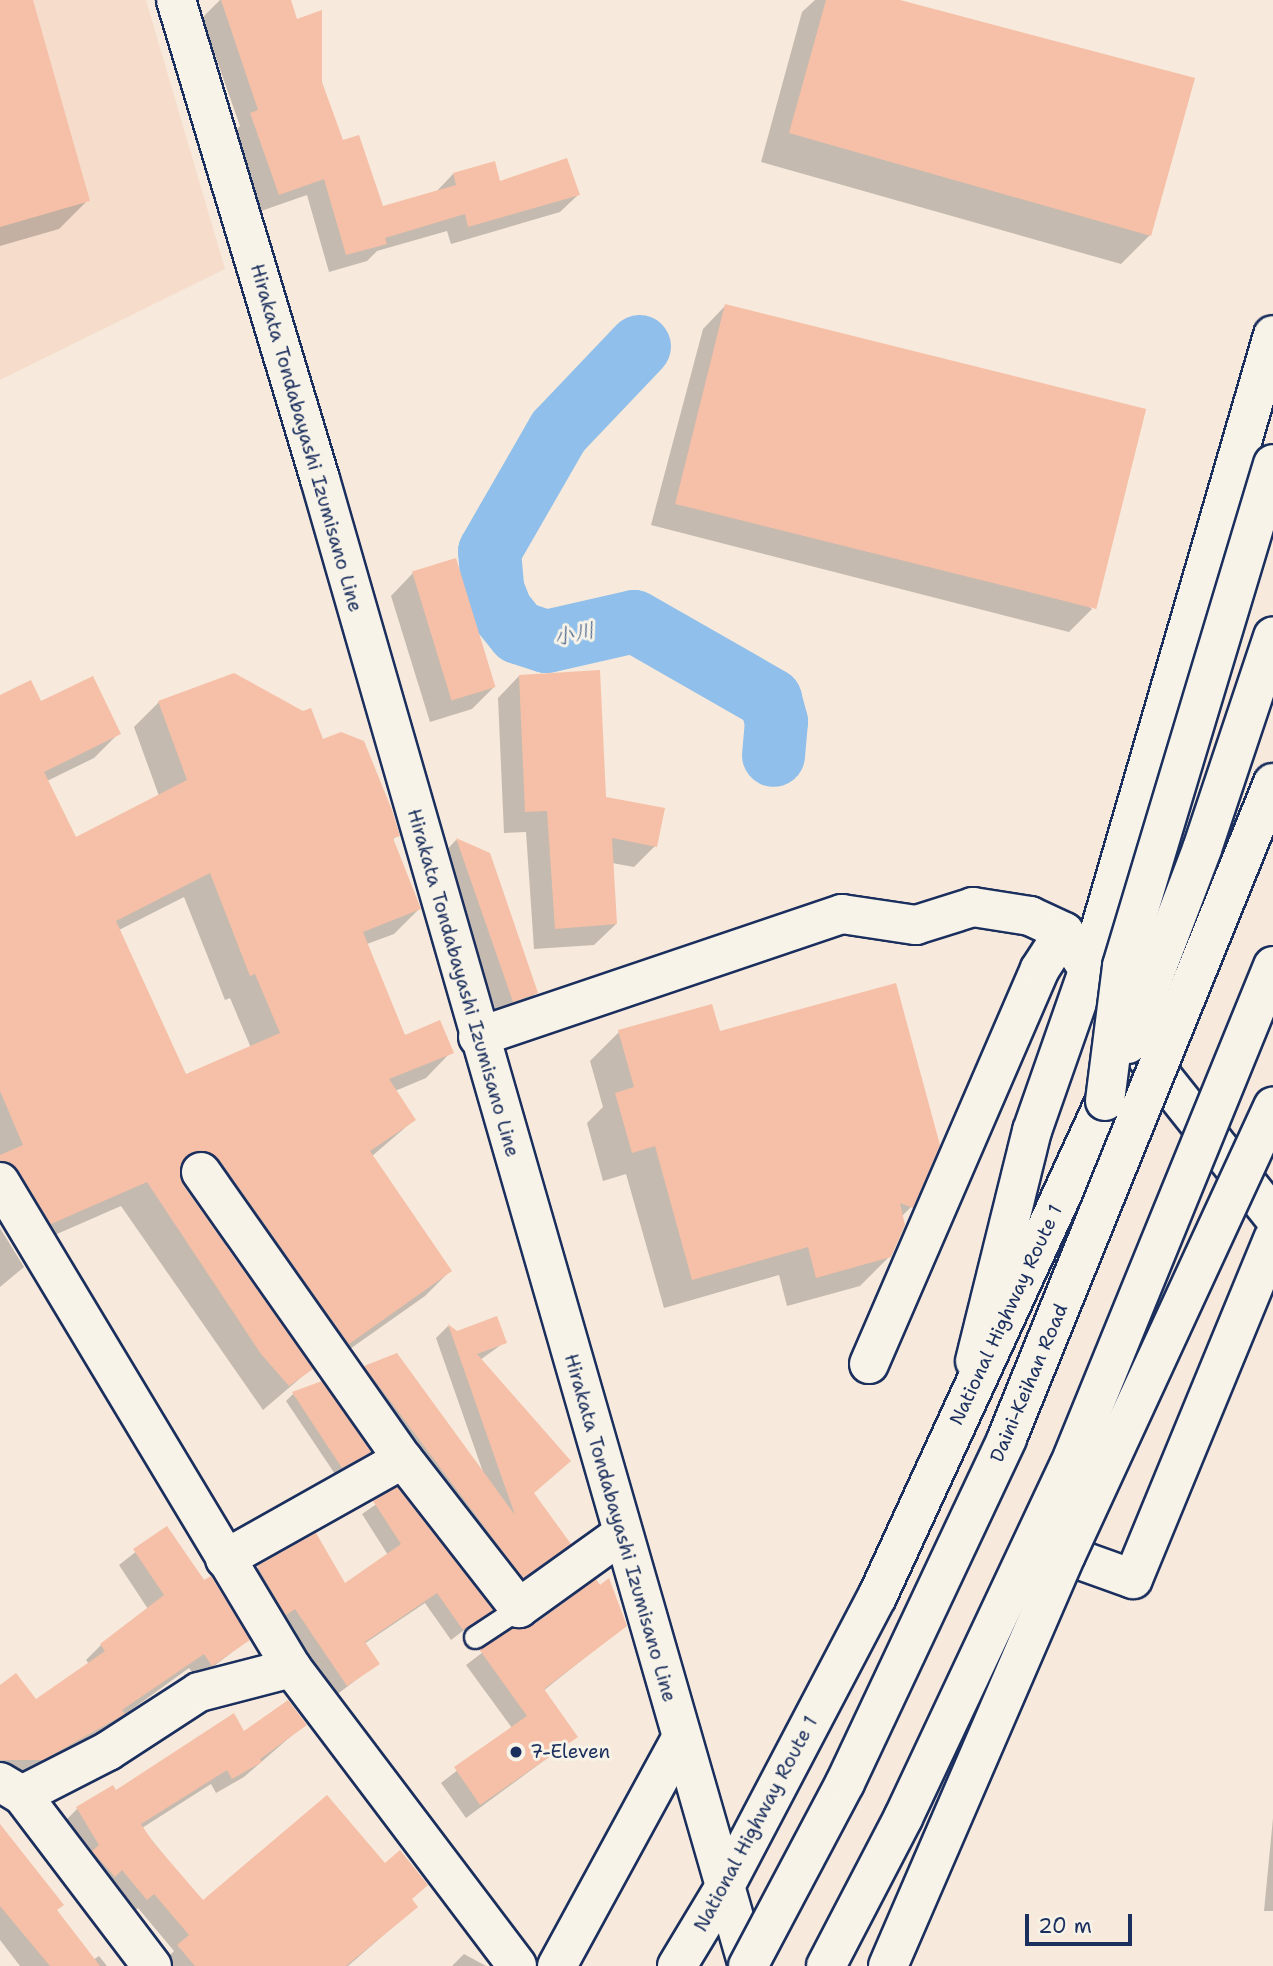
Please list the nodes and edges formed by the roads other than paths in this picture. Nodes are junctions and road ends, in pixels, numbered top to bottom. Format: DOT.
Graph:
graph roads {
  1 [pos="176,0"];
  2 [pos="1273,335"];
  3 [pos="1273,464"];
  4 [pos="1273,637"];
  5 [pos="1273,783"];
  6 [pos="1064,932"];
  7 [pos="1273,966"];
  8 [pos="1089,968"];
  9 [pos="478,1037"];
  10 [pos="1105,1101"];
  11 [pos="1273,1106"];
  12 [pos="201,1172"];
  13 [pos="0,1182"];
  14 [pos="1273,1216"];
  15 [pos="1273,1239"];
  16 [pos="869,1364"];
  17 [pos="965,1401"];
  18 [pos="403,1459"];
  19 [pos="622,1534"];
  20 [pos="1066,1555"];
  21 [pos="225,1559"];
  22 [pos="519,1608"];
  23 [pos="475,1637"];
  24 [pos="292,1668"];
  25 [pos="681,1739"];
  26 [pos="11,1788"];
  27 [pos="724,1888"];
  28 [pos="152,1966"];
  29 [pos="517,1966"];
  30 [pos="557,1966"];
  31 [pos="677,1966"];
  32 [pos="748,1966"];
  33 [pos="826,1966"];
  34 [pos="888,1966"];
  1 -- 9 [label="main road, Hirakata Tondabayashi Izumisano Line"];
  2 -- 8 [label="main road"];
  3 -- 10 [label="main road, bridge"];
  4 -- 10 [label="main road, National Highway Route 1, bridge"];
  5 -- 32 [label="main road, Daini-Keihan Road, bridge"];
  6 -- 8 [label="main road"];
  6 -- 9 [label="main road"];
  6 -- 16 [label="main road"];
  7 -- 33 [label="main road, bridge"];
  8 -- 14 [label="main road"];
  8 -- 17 [label="main road"];
  9 -- 19 [label="main road, Hirakata Tondabayashi Izumisano Line"];
  10 -- 17 [label="main road, National Highway Route 1"];
  11 -- 20 [label="main road, bridge"];
  12 -- 18 [label="main road"];
  13 -- 21 [label="main road"];
  15 -- 20 [label="main road"];
  17 -- 27 [label="main road, National Highway Route 1"];
  18 -- 21 [label="main road"];
  18 -- 22 [label="main road"];
  19 -- 22 [label="main road"];
  19 -- 25 [label="main road, Hirakata Tondabayashi Izumisano Line"];
  20 -- 34 [label="main road, bridge"];
  21 -- 24 [label="main road"];
  22 -- 23 [label="lane"];
  24 -- 26 [label="main road"];
  24 -- 29 [label="main road"];
  25 -- 27 [label="main road, Hirakata Tondabayashi Izumisano Line"];
  25 -- 30 [label="main road"];
  26 -- 28 [label="main road"];
  27 -- 31 [label="main road, National Highway Route 1"];
  27 -- 32 [label="main road, Hirakata Tondabayashi Izumisano Line"];
}
